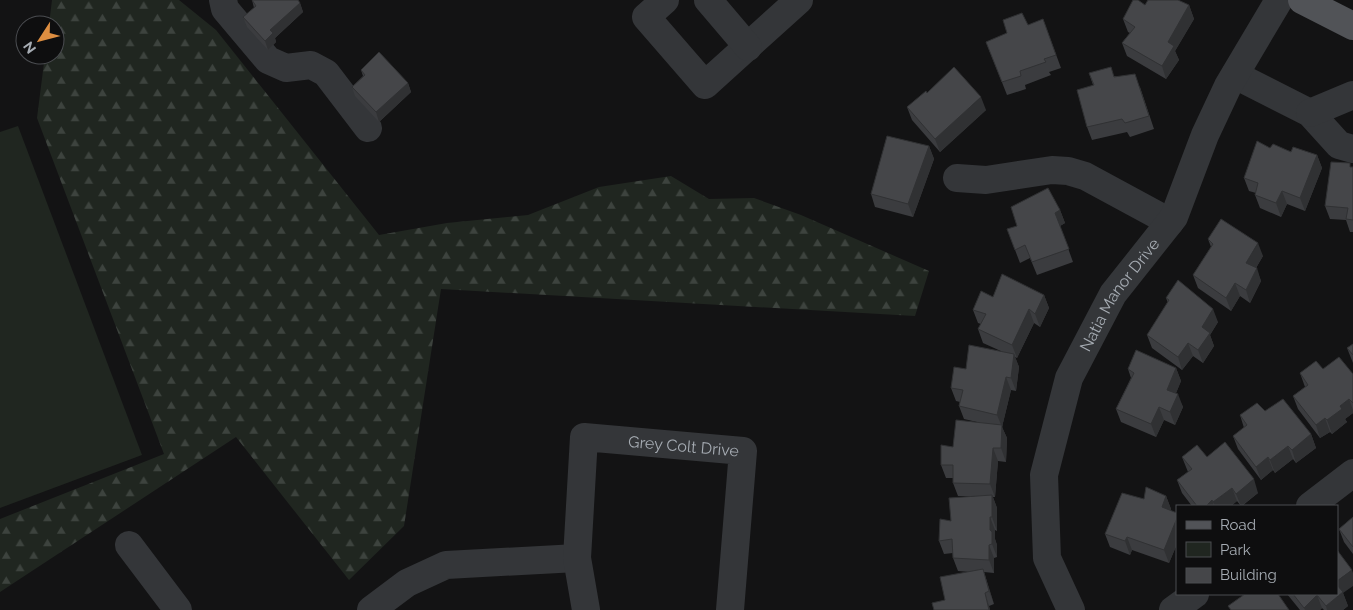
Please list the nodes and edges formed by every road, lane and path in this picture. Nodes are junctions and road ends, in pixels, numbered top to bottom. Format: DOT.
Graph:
graph roads {
  1 [pos="223,0"];
  2 [pos="665,0"];
  3 [pos="708,0"];
  4 [pos="799,0"];
  5 [pos="1279,0"];
  6 [pos="1302,0"];
  7 [pos="1353,26"];
  8 [pos="748,47"];
  9 [pos="1235,75"];
  10 [pos="1353,95"];
  11 [pos="1310,113"];
  12 [pos="368,128"];
  13 [pos="1353,149"];
  14 [pos="957,178"];
  15 [pos="1170,222"];
  16 [pos="1353,473"];
  17 [pos="1311,505"];
  18 [pos="129,545"];
  19 [pos="577,558"];
  20 [pos="1193,595"];
  21 [pos="178,610"];
  22 [pos="371,610"];
  23 [pos="586,610"];
  24 [pos="730,610"];
  25 [pos="1071,610"];
  26 [pos="1173,610"];
  1 -- 12 [label="street"];
  2 -- 8 [label="street"];
  3 -- 8 [label="street"];
  4 -- 8 [label="street"];
  5 -- 9 [label="street, Natia Manor Drive"];
  6 -- 7 [label="main road"];
  9 -- 11 [label="street"];
  9 -- 15 [label="street, Natia Manor Drive"];
  10 -- 11 [label="street"];
  11 -- 13 [label="street"];
  14 -- 15 [label="street"];
  15 -- 25 [label="street, Natia Manor Drive"];
  16 -- 17 [label="street"];
  18 -- 21 [label="street"];
  19 -- 22 [label="street"];
  19 -- 23 [label="street, Grey Colt Drive"];
  19 -- 24 [label="street, Grey Colt Drive"];
  20 -- 26 [label="street"];
}
